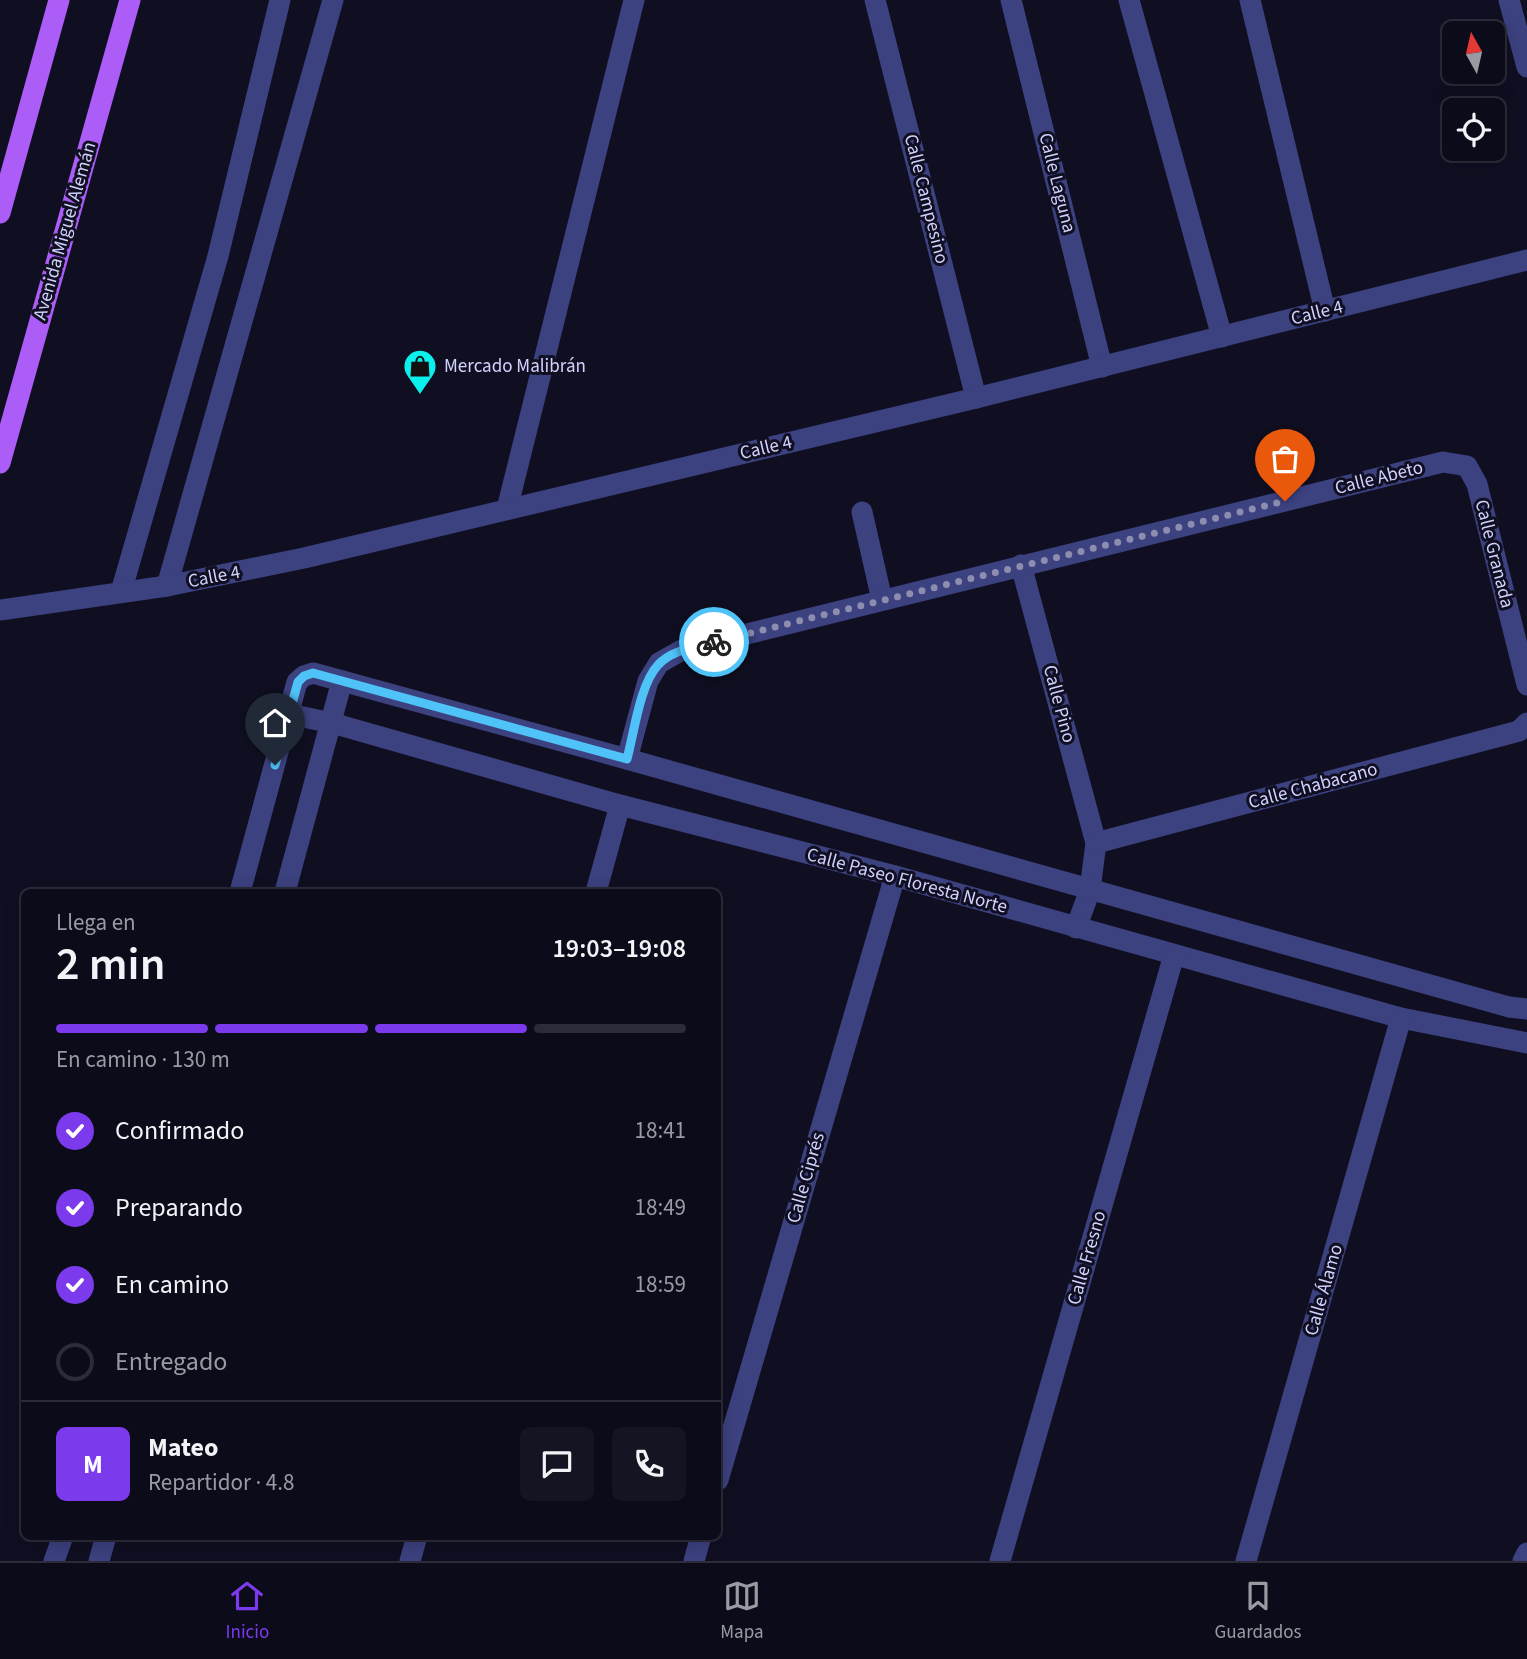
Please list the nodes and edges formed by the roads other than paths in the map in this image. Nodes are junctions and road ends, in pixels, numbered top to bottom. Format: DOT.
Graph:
graph roads {
  1 [pos="59,0"];
  2 [pos="131,0"];
  3 [pos="280,0"];
  4 [pos="333,0"];
  5 [pos="634,0"];
  6 [pos="875,0"];
  7 [pos="1011,0"];
  8 [pos="1129,0"];
  9 [pos="1250,0"];
  10 [pos="1509,0"];
  11 [pos="1527,67"];
  12 [pos="0,213"];
  13 [pos="1527,260"];
  14 [pos="1325,311"];
  15 [pos="1222,337"];
  16 [pos="1102,367"];
  17 [pos="976,398"];
  18 [pos="0,463"];
  19 [pos="1467,466"];
  20 [pos="507,509"];
  21 [pos="862,512"];
  22 [pos="1021,565"];
  23 [pos="167,586"];
  24 [pos="121,592"];
  25 [pos="882,600"];
  26 [pos="0,611"];
  27 [pos="342,681"];
  28 [pos="1527,685"];
  29 [pos="289,714"];
  30 [pos="332,723"];
  31 [pos="1527,723"];
  32 [pos="627,759"];
  33 [pos="620,804"];
  34 [pos="1096,843"];
  35 [pos="895,876"];
  36 [pos="241,889"];
  37 [pos="286,889"];
  38 [pos="597,889"];
  39 [pos="1090,890"];
  40 [pos="1076,928"];
  41 [pos="1174,955"];
  42 [pos="1527,1009"];
  43 [pos="1401,1018"];
  44 [pos="1527,1043"];
  45 [pos="721,1470"];
  46 [pos="62,1540"];
  47 [pos="105,1540"];
  48 [pos="416,1540"];
  49 [pos="700,1540"];
  50 [pos="1527,1553"];
  51 [pos="54,1561"];
  52 [pos="99,1561"];
  53 [pos="410,1561"];
  54 [pos="694,1561"];
  55 [pos="1000,1561"];
  56 [pos="1246,1561"];
  57 [pos="1523,1561"];
  1 -- 12 [label="main road"];
  2 -- 18 [label="main road, Avenida Miguel Alemán"];
  3 -- 24 [label="street"];
  4 -- 23 [label="street"];
  5 -- 20 [label="street"];
  6 -- 17 [label="street, Calle Campesino"];
  7 -- 16 [label="street, Calle Laguna"];
  8 -- 15 [label="street"];
  9 -- 14 [label="street"];
  10 -- 11 [label="street"];
  13 -- 14 [label="street, Calle 4"];
  14 -- 15 [label="street, Calle 4"];
  15 -- 16 [label="street, Calle 4"];
  16 -- 17 [label="street, Calle 4"];
  17 -- 20 [label="street, Calle 4"];
  19 -- 22 [label="street, Calle Abeto"];
  19 -- 28 [label="street, Calle Granada"];
  20 -- 23 [label="street, Calle 4"];
  21 -- 25 [label="street"];
  22 -- 25 [label="street, Calle Abeto"];
  22 -- 34 [label="street, Calle Pino"];
  23 -- 24 [label="street, Calle 4"];
  24 -- 26 [label="street, Calle 4"];
  25 -- 32 [label="street, Calle Abeto"];
  27 -- 29 [label="street, Calle Paseo Floresta Norte"];
  27 -- 30 [label="street"];
  27 -- 32 [label="street, Calle Paseo Floresta Norte"];
  29 -- 30 [label="street, Calle Paseo Floresta Norte"];
  29 -- 36 [label="street"];
  30 -- 33 [label="street, Calle Paseo Floresta Norte"];
  30 -- 37 [label="street"];
  31 -- 34 [label="street, Calle Chabacano"];
  32 -- 39 [label="street, Calle Paseo Floresta Norte"];
  33 -- 35 [label="street, Calle Paseo Floresta Norte"];
  33 -- 38 [label="street"];
  34 -- 39 [label="street"];
  35 -- 40 [label="street, Calle Paseo Floresta Norte"];
  35 -- 45 [label="street, Calle Ciprés"];
  39 -- 40 [label="street"];
  39 -- 42 [label="street, Calle Paseo Floresta Norte"];
  40 -- 41 [label="street, Calle Paseo Floresta Norte"];
  41 -- 43 [label="street, Calle Paseo Floresta Norte"];
  41 -- 55 [label="street, Calle Fresno"];
  43 -- 44 [label="street, Calle Paseo Floresta Norte"];
  43 -- 56 [label="street, Calle Álamo"];
  46 -- 51 [label="street"];
  47 -- 52 [label="street"];
  48 -- 53 [label="street"];
  49 -- 54 [label="street"];
  50 -- 57 [label="street"];
}
